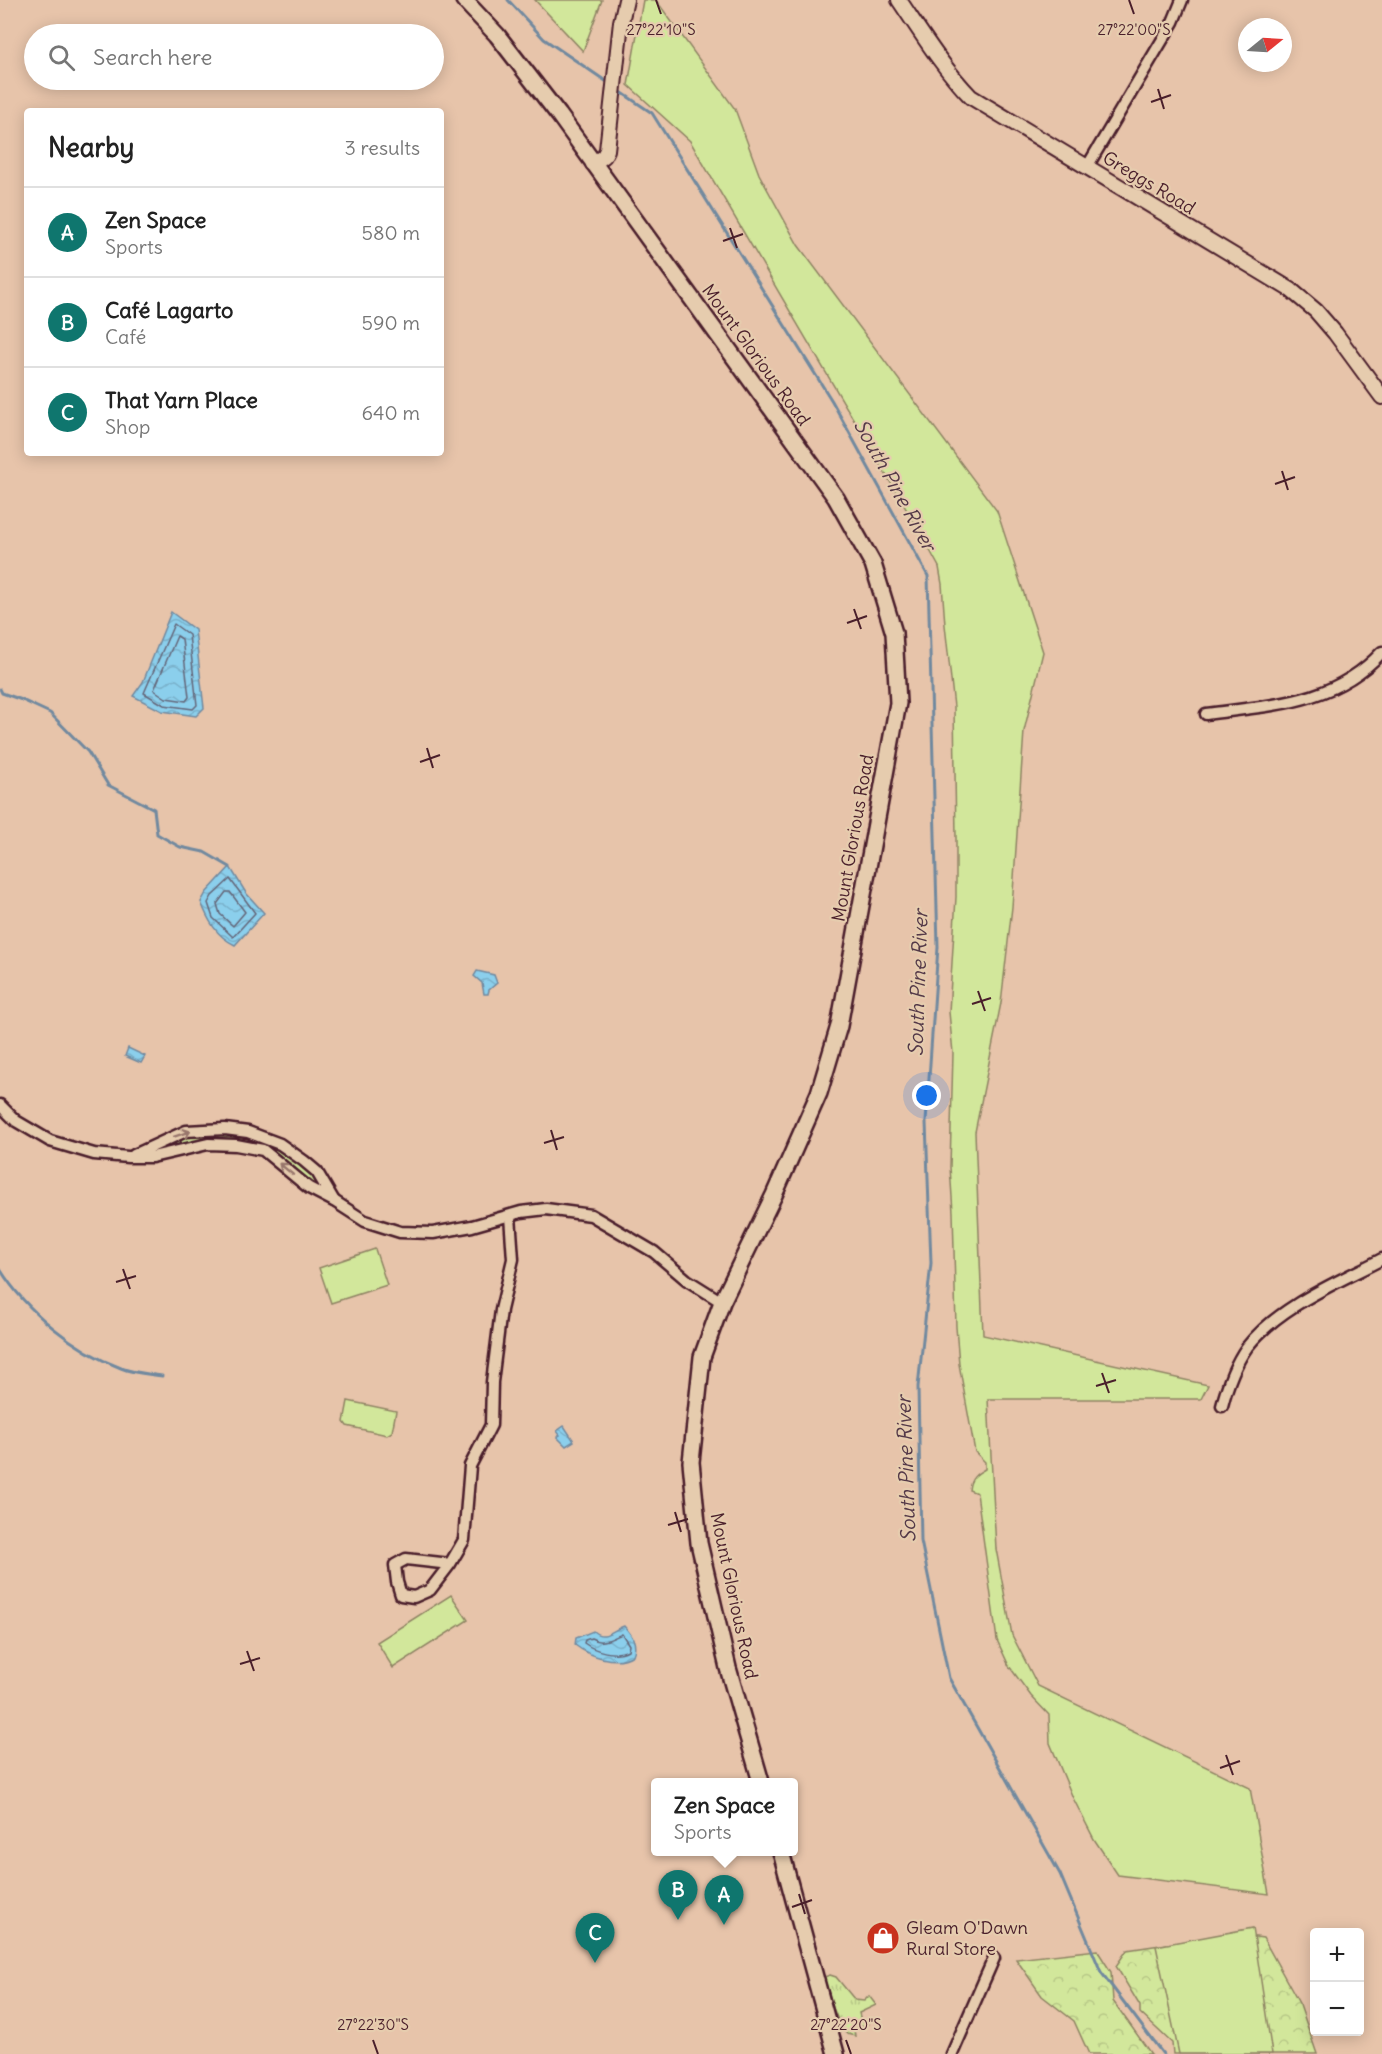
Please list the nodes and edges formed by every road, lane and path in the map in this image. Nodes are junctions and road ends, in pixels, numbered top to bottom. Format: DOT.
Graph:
graph roads {
  1 [pos="464,0"];
  2 [pos="626,0"];
  3 [pos="899,0"];
  4 [pos="1182,0"];
  5 [pos="593,164"];
  6 [pos="1087,167"];
  7 [pos="1382,397"];
  8 [pos="1382,652"];
  9 [pos="1206,714"];
  10 [pos="0,1105"];
  11 [pos="225,1129"];
  12 [pos="223,1144"];
  13 [pos="128,1157"];
  14 [pos="334,1201"];
  15 [pos="510,1216"];
  16 [pos="1382,1259"];
  17 [pos="722,1302"];
  18 [pos="1222,1406"];
  19 [pos="450,1564"];
  20 [pos="760,1778"];
  21 [pos="782,1856"];
  22 [pos="994,1958"];
  23 [pos="836,2054"];
  24 [pos="952,2054"];
  1 -- 5 [label="main road, Mount Glorious Road"];
  2 -- 5 [label="street"];
  3 -- 6 [label="street, Greggs Road"];
  4 -- 6 [label="street"];
  5 -- 17 [label="main road, Mount Glorious Road"];
  6 -- 7 [label="street, Greggs Road"];
  8 -- 9 [label="street"];
  10 -- 13 [label="street"];
  11 -- 12 [label="street"];
  13 -- 11 [label="street, one-way"];
  11 -- 14 [label="street"];
  12 -- 13 [label="street"];
  14 -- 12 [label="street, one-way"];
  14 -- 15 [label="street"];
  15 -- 17 [label="street"];
  15 -- 19 [label="street"];
  16 -- 18 [label="street"];
  17 -- 20 [label="main road, Mount Glorious Road"];
  19 -- 19 [label="street"];
  21 -- 23 [label="main road"];
  22 -- 24 [label="street"];
}
